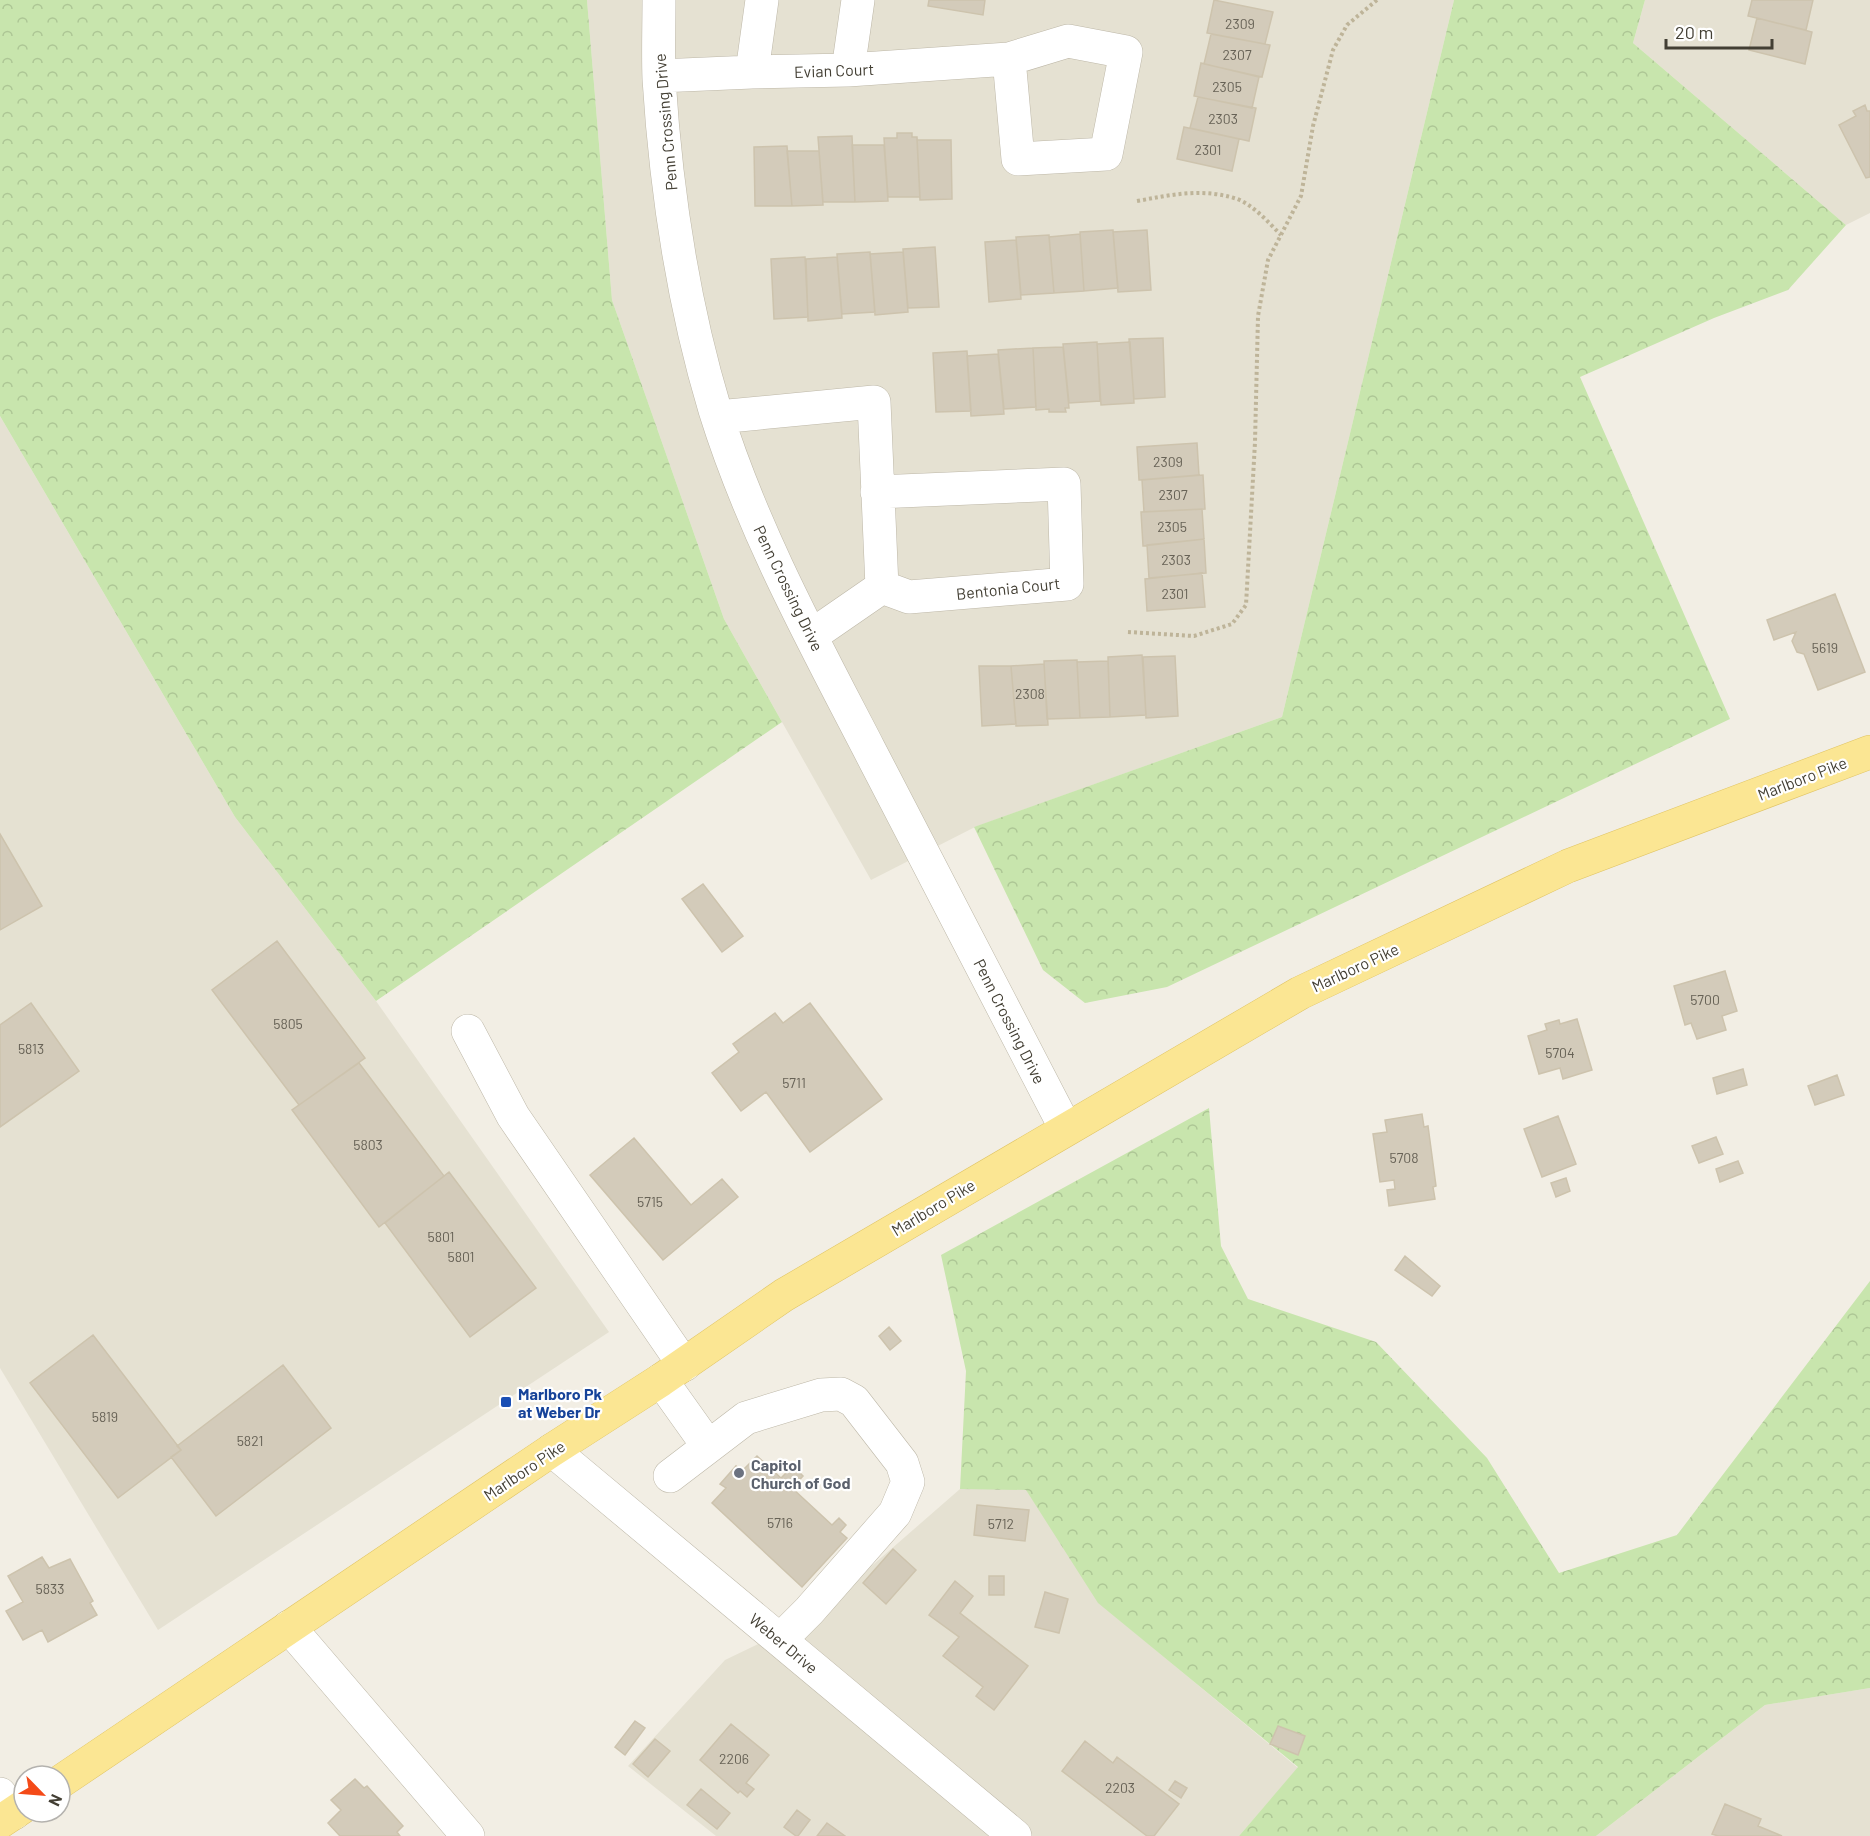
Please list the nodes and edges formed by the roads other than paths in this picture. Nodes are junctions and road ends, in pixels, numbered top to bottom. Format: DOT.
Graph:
graph roads {
  1 [pos="659,0"];
  2 [pos="762,0"];
  3 [pos="858,0"];
  4 [pos="1009,59"];
  5 [pos="848,70"];
  6 [pos="752,72"];
  7 [pos="659,76"];
  8 [pos="718,417"];
  9 [pos="877,492"];
  10 [pos="882,586"];
  11 [pos="811,636"];
  12 [pos="1870,752"];
  13 [pos="468,1031"];
  14 [pos="1065,1129"];
  15 [pos="673,1372"];
  16 [pos="708,1446"];
  17 [pos="552,1450"];
  18 [pos="670,1476"];
  19 [pos="290,1627"];
  20 [pos="780,1640"];
  21 [pos="72,1774"];
  22 [pos="468,1836"];
  23 [pos="1015,1836"];
  1 -- 7 [label="street, Penn Crossing Drive"];
  2 -- 6 [label="street"];
  3 -- 5 [label="street"];
  4 -- 5 [label="street, Evian Court"];
  5 -- 6 [label="street, Evian Court"];
  6 -- 7 [label="street, Evian Court"];
  7 -- 8 [label="street, Penn Crossing Drive"];
  8 -- 9 [label="street"];
  8 -- 11 [label="street, Penn Crossing Drive"];
  9 -- 10 [label="street"];
  9 -- 10 [label="street, Bentonia Court"];
  10 -- 11 [label="street"];
  11 -- 14 [label="street, Penn Crossing Drive"];
  12 -- 14 [label="main road, Marlboro Pike"];
  13 -- 15 [label="street"];
  14 -- 15 [label="main road, Marlboro Pike"];
  15 -- 16 [label="street"];
  15 -- 17 [label="main road, Marlboro Pike"];
  16 -- 18 [label="street"];
  16 -- 20 [label="street"];
  17 -- 19 [label="main road, Marlboro Pike"];
  17 -- 20 [label="street, Weber Drive"];
  19 -- 21 [label="main road, Marlboro Pike"];
  19 -- 22 [label="street"];
  20 -- 23 [label="street, Weber Drive"];
}
